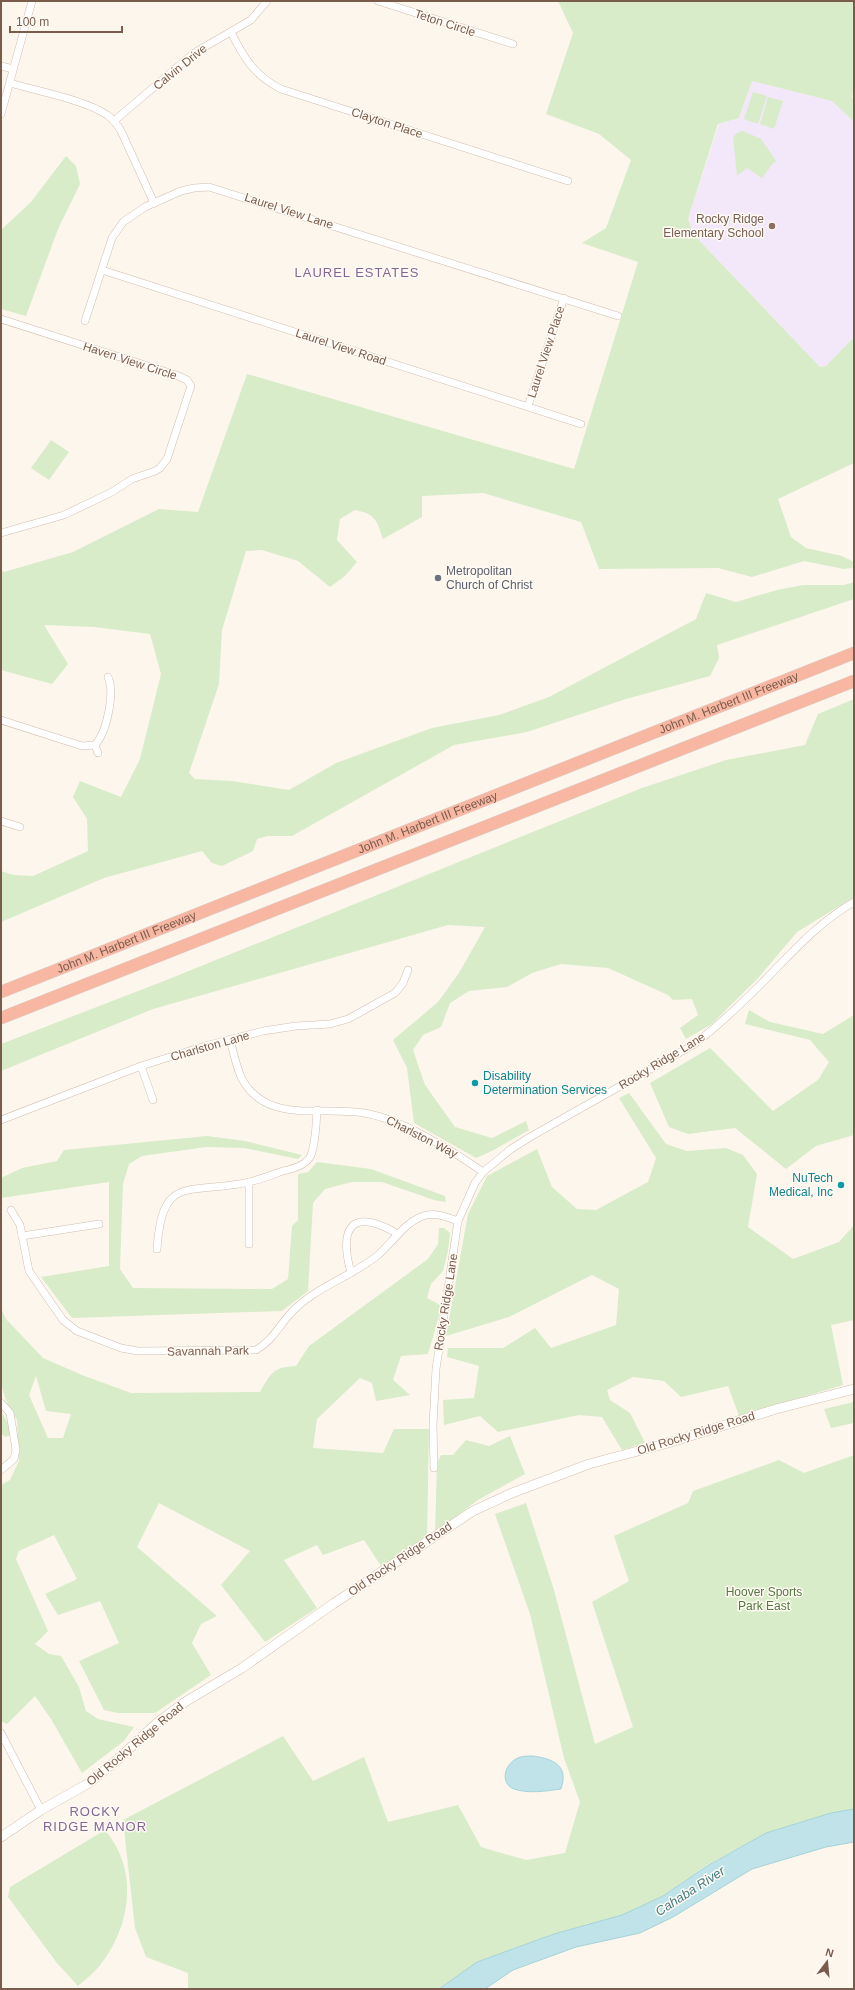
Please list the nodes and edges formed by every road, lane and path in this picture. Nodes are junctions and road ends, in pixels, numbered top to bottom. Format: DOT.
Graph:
graph roads {
  1 [pos="32,1"];
  2 [pos="266,1"];
  3 [pos="378,1"];
  4 [pos="231,32"];
  5 [pos="513,44"];
  6 [pos="1,66"];
  7 [pos="13,69"];
  8 [pos="10,83"];
  9 [pos="1,114"];
  10 [pos="114,121"];
  11 [pos="568,181"];
  12 [pos="154,203"];
  13 [pos="102,270"];
  14 [pos="564,298"];
  15 [pos="618,316"];
  16 [pos="1,318"];
  17 [pos="85,321"];
  18 [pos="528,406"];
  19 [pos="581,424"];
  20 [pos="1,533"];
  21 [pos="854,653"];
  22 [pos="108,676"];
  23 [pos="854,681"];
  24 [pos="1,720"];
  25 [pos="95,745"];
  26 [pos="98,753"];
  27 [pos="1,821"];
  28 [pos="20,827"];
  29 [pos="854,902"];
  30 [pos="408,970"];
  31 [pos="1,992"];
  32 [pos="1,1018"];
  33 [pos="230,1039"];
  34 [pos="141,1066"];
  35 [pos="153,1100"];
  36 [pos="317,1110"];
  37 [pos="1,1120"];
  38 [pos="483,1172"];
  39 [pos="249,1182"];
  40 [pos="11,1210"];
  41 [pos="458,1221"];
  42 [pos="99,1224"];
  43 [pos="398,1234"];
  44 [pos="22,1236"];
  45 [pos="249,1244"];
  46 [pos="157,1249"];
  47 [pos="351,1273"];
  48 [pos="854,1389"];
  49 [pos="1,1403"];
  50 [pos="434,1468"];
  51 [pos="1,1470"];
  52 [pos="1,1733"];
  53 [pos="41,1810"];
  54 [pos="1,1837"];
  1 -- 7 [label="street"];
  2 -- 4 [label="street, Calvin Drive"];
  3 -- 5 [label="street, Teton Circle"];
  4 -- 10 [label="street, Calvin Drive"];
  4 -- 11 [label="street, Clayton Place"];
  6 -- 7 [label="street"];
  7 -- 8 [label="street"];
  8 -- 9 [label="street"];
  8 -- 10 [label="street"];
  10 -- 12 [label="street"];
  12 -- 13 [label="street, Laurel View Lane"];
  12 -- 14 [label="street, Laurel View Lane"];
  13 -- 17 [label="street"];
  13 -- 18 [label="street, Laurel View Road"];
  14 -- 15 [label="street, Laurel View Lane"];
  14 -- 18 [label="street, Laurel View Place"];
  16 -- 20 [label="street, Haven View Circle"];
  18 -- 19 [label="street, Laurel View Road"];
  21 -- 31 [label="highway, John M. Harbert III Freeway"];
  22 -- 25 [label="street"];
  23 -- 32 [label="highway, John M. Harbert III Freeway"];
  24 -- 25 [label="street"];
  25 -- 26 [label="street"];
  27 -- 28 [label="street"];
  29 -- 38 [label="street, Rocky Ridge Lane"];
  30 -- 33 [label="street, Charlston Lane"];
  33 -- 34 [label="street, Charlston Lane"];
  33 -- 36 [label="street, Charlston Way"];
  34 -- 35 [label="street"];
  34 -- 37 [label="street, Charlston Lane"];
  36 -- 38 [label="street, Charlston Way"];
  36 -- 39 [label="street"];
  38 -- 41 [label="street, Rocky Ridge Lane"];
  39 -- 45 [label="street"];
  39 -- 46 [label="street"];
  40 -- 44 [label="street, Savannah Park"];
  41 -- 43 [label="street, Savannah Park"];
  41 -- 50 [label="street, Rocky Ridge Lane"];
  42 -- 44 [label="street"];
  43 -- 47 [label="street, Savannah Park"];
  43 -- 47 [label="street"];
  44 -- 47 [label="street, Savannah Park"];
  48 -- 53 [label="street, Old Rocky Ridge Road"];
  49 -- 51 [label="street"];
  52 -- 53 [label="street"];
  53 -- 54 [label="street, Old Rocky Ridge Road"];
}
